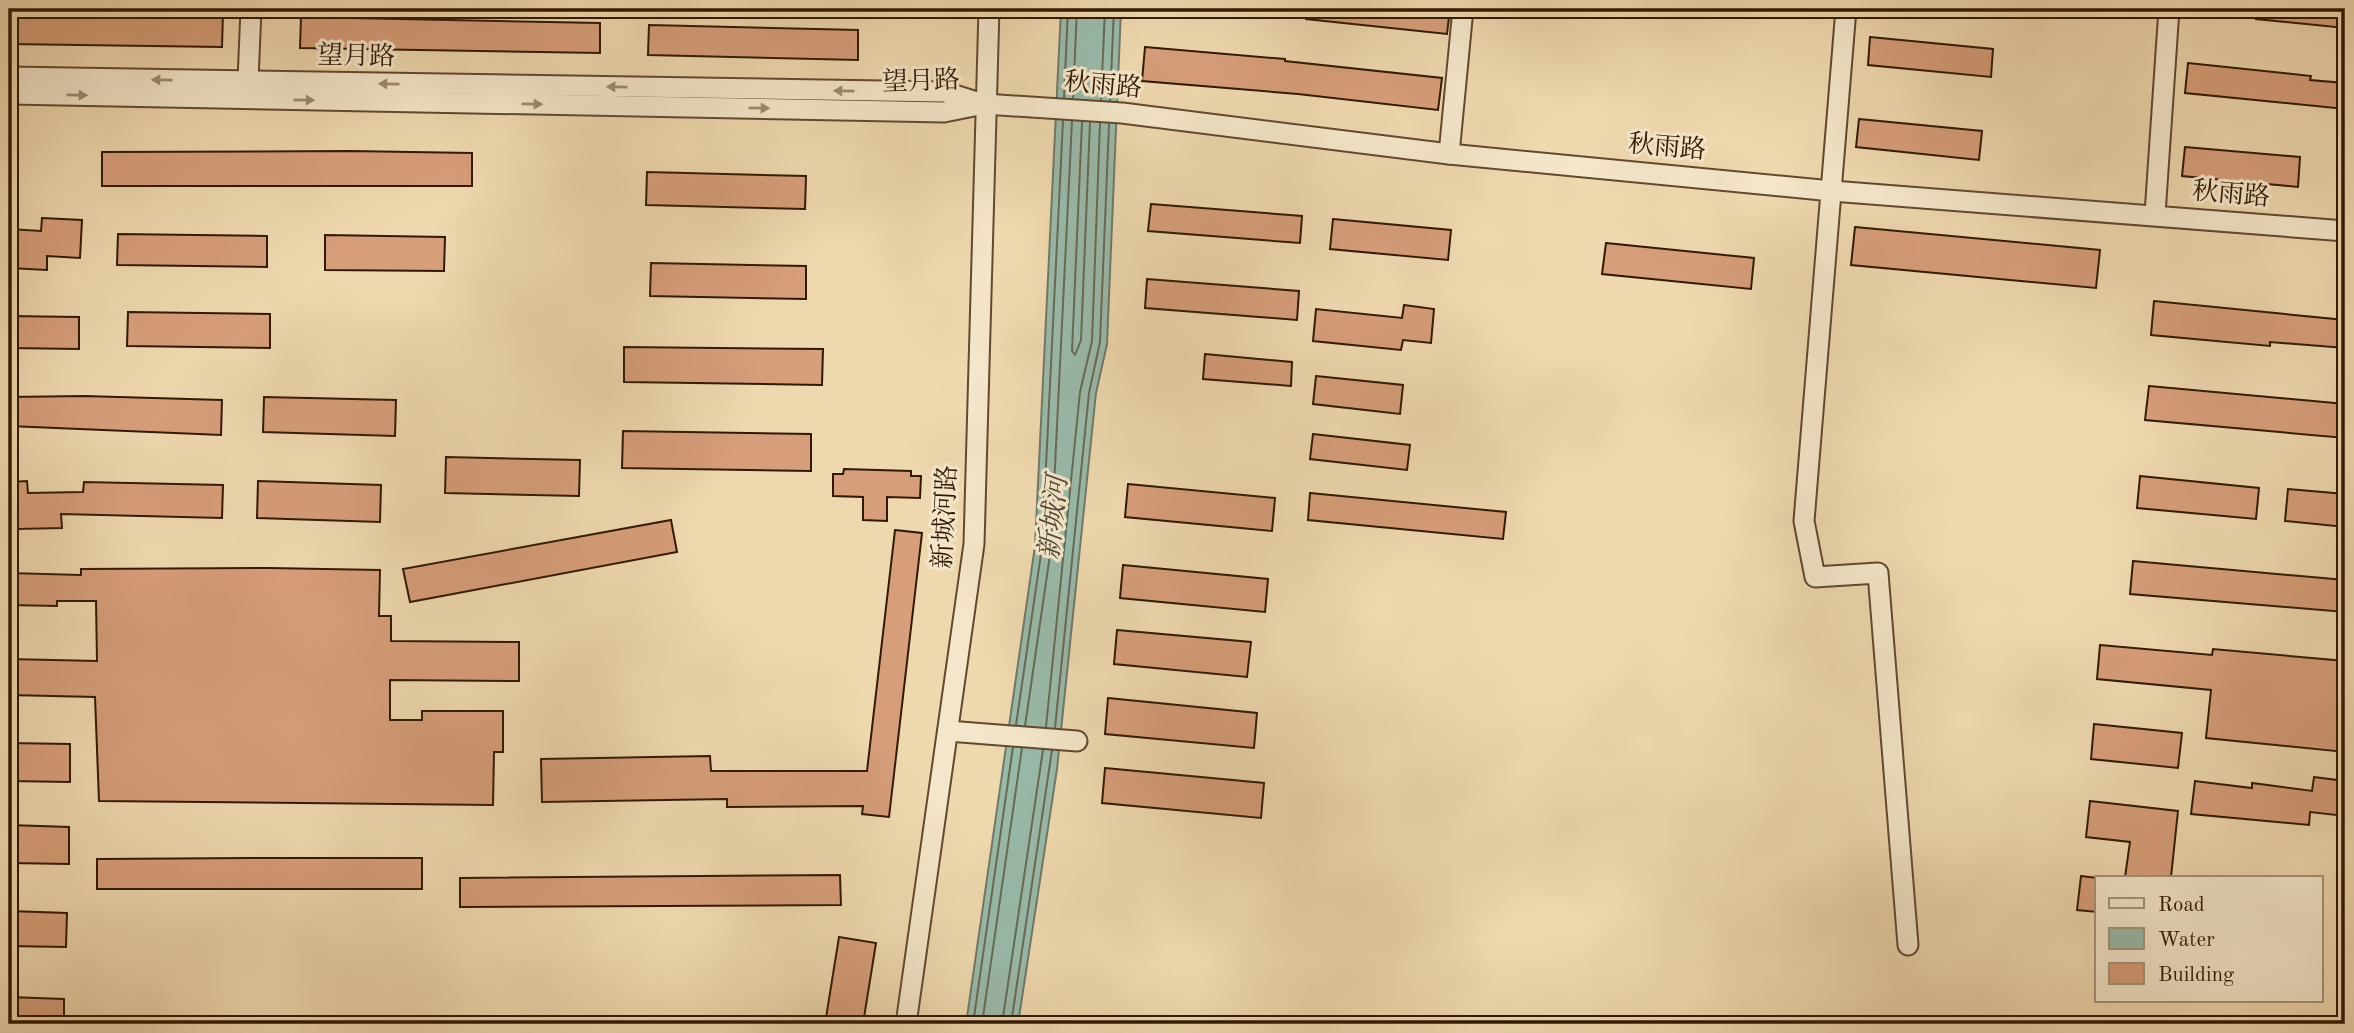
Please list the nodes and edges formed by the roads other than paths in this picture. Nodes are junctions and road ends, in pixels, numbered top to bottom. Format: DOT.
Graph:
graph roads {
  1 [pos="251,9"];
  2 [pos="989,9"];
  3 [pos="1463,9"];
  4 [pos="1846,9"];
  5 [pos="2169,9"];
  6 [pos="9,77"];
  7 [pos="248,81"];
  8 [pos="9,94"];
  9 [pos="984,104"];
  10 [pos="1449,154"];
  11 [pos="1832,191"];
  12 [pos="2155,214"];
  13 [pos="2345,231"];
  14 [pos="948,731"];
  15 [pos="1077,741"];
  16 [pos="1908,945"];
  17 [pos="906,1024"];
  1 -- 7 [label="street"];
  2 -- 9 [label="street, 新城河路"];
  3 -- 10 [label="street"];
  4 -- 11 [label="street"];
  5 -- 12 [label="street"];
  7 -- 6 [label="street, 望月路, one-way"];
  9 -- 7 [label="street, 望月路, one-way"];
  8 -- 9 [label="street, 望月路, one-way"];
  9 -- 10 [label="street, 秋雨路"];
  9 -- 14 [label="street, 新城河路"];
  10 -- 11 [label="street, 秋雨路"];
  11 -- 12 [label="street, 秋雨路"];
  11 -- 16 [label="street"];
  12 -- 13 [label="street, 秋雨路"];
  14 -- 15 [label="street"];
  14 -- 17 [label="street, 新城河路"];
}
